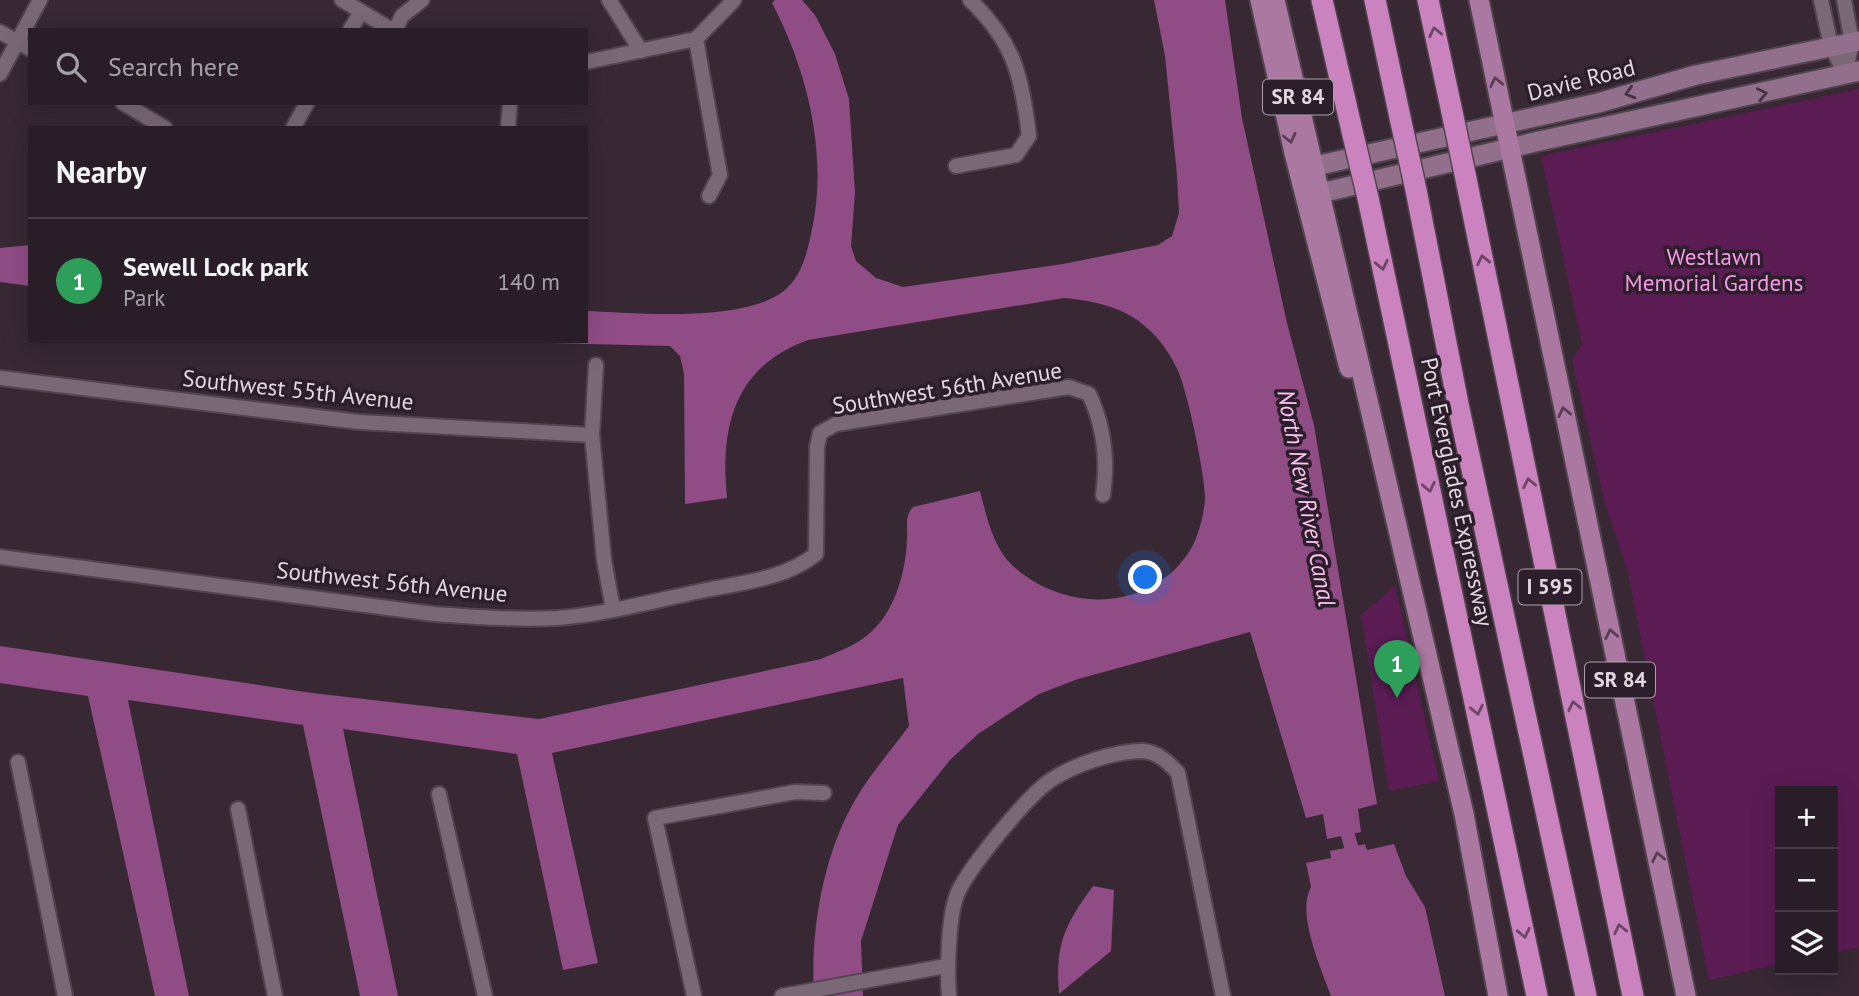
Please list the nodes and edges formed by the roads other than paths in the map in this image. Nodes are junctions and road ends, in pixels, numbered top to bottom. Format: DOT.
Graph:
graph roads {
  1 [pos="40,0"];
  2 [pos="342,0"];
  3 [pos="422,0"];
  4 [pos="609,0"];
  5 [pos="734,0"];
  6 [pos="970,0"];
  7 [pos="1259,0"];
  8 [pos="1275,0"];
  9 [pos="1322,0"];
  10 [pos="1428,0"];
  11 [pos="1479,0"];
  12 [pos="1821,0"];
  13 [pos="1844,0"];
  14 [pos="1375,3"];
  15 [pos="361,12"];
  16 [pos="29,28"];
  17 [pos="351,28"];
  18 [pos="390,28"];
  19 [pos="395,28"];
  20 [pos="0,32"];
  21 [pos="696,39"];
  22 [pos="1856,42"];
  23 [pos="23,45"];
  24 [pos="1831,46"];
  25 [pos="641,51"];
  26 [pos="588,62"];
  27 [pos="1852,73"];
  28 [pos="0,75"];
  29 [pos="126,105"];
  30 [pos="306,105"];
  31 [pos="510,105"];
  32 [pos="1505,124"];
  33 [pos="162,126"];
  34 [pos="294,126"];
  35 [pos="508,126"];
  36 [pos="1510,149"];
  37 [pos="956,166"];
  38 [pos="1315,166"];
  39 [pos="1321,193"];
  40 [pos="709,196"];
  41 [pos="596,365"];
  42 [pos="0,379"];
  43 [pos="592,435"];
  44 [pos="1103,495"];
  45 [pos="0,557"];
  46 [pos="1409,570"];
  47 [pos="613,609"];
  48 [pos="18,762"];
  49 [pos="824,793"];
  50 [pos="439,794"];
  51 [pos="238,809"];
  52 [pos="946,966"];
  53 [pos="65,996"];
  54 [pos="275,996"];
  55 [pos="485,996"];
  56 [pos="694,996"];
  57 [pos="782,996"];
  58 [pos="948,996"];
  59 [pos="1223,996"];
  60 [pos="1498,996"];
  61 [pos="1537,996"];
  62 [pos="1586,996"];
  63 [pos="1633,996"];
  64 [pos="1686,996"];
  1 -- 16 [label="street"];
  2 -- 15 [label="street"];
  3 -- 19 [label="street"];
  4 -- 25 [label="street"];
  5 -- 21 [label="street"];
  6 -- 37 [label="street"];
  7 -- 46 [label="main road, one-way"];
  8 -- 38 [label="main road, SR 84"];
  9 -- 61 [label="highway, Port Everglades Expressway, one-way, bridge"];
  63 -- 10 [label="highway, I 595, one-way, bridge"];
  32 -- 11 [label="main road, SR 84, one-way"];
  12 -- 24 [label="street"];
  13 -- 22 [label="street"];
  14 -- 62 [label="highway, bridge"];
  15 -- 17 [label="street"];
  15 -- 18 [label="street"];
  20 -- 23 [label="street"];
  21 -- 25 [label="street"];
  21 -- 40 [label="street"];
  22 -- 24 [label="main road, Davie Road"];
  22 -- 27 [label="street"];
  23 -- 28 [label="street"];
  24 -- 27 [label="street"];
  24 -- 32 [label="main road, Davie Road, one-way"];
  25 -- 26 [label="street"];
  36 -- 27 [label="main road, one-way"];
  29 -- 33 [label="street"];
  30 -- 34 [label="street"];
  31 -- 35 [label="street"];
  32 -- 36 [label="main road, SR 84"];
  32 -- 38 [label="main road, Davie Road"];
  36 -- 39 [label="main road"];
  64 -- 36 [label="main road, SR 84, one-way"];
  38 -- 39 [label="main road, SR 84"];
  39 -- 46 [label="main road, SR 84"];
  41 -- 43 [label="street"];
  42 -- 43 [label="street, Southwest 55th Avenue"];
  43 -- 47 [label="street"];
  44 -- 47 [label="street, Southwest 56th Avenue"];
  45 -- 47 [label="street, Southwest 56th Avenue"];
  46 -- 60 [label="main road, SR 84"];
  48 -- 53 [label="street"];
  49 -- 56 [label="street"];
  50 -- 55 [label="street"];
  51 -- 54 [label="street"];
  52 -- 57 [label="street"];
  52 -- 58 [label="street"];
  52 -- 59 [label="street"];
}
